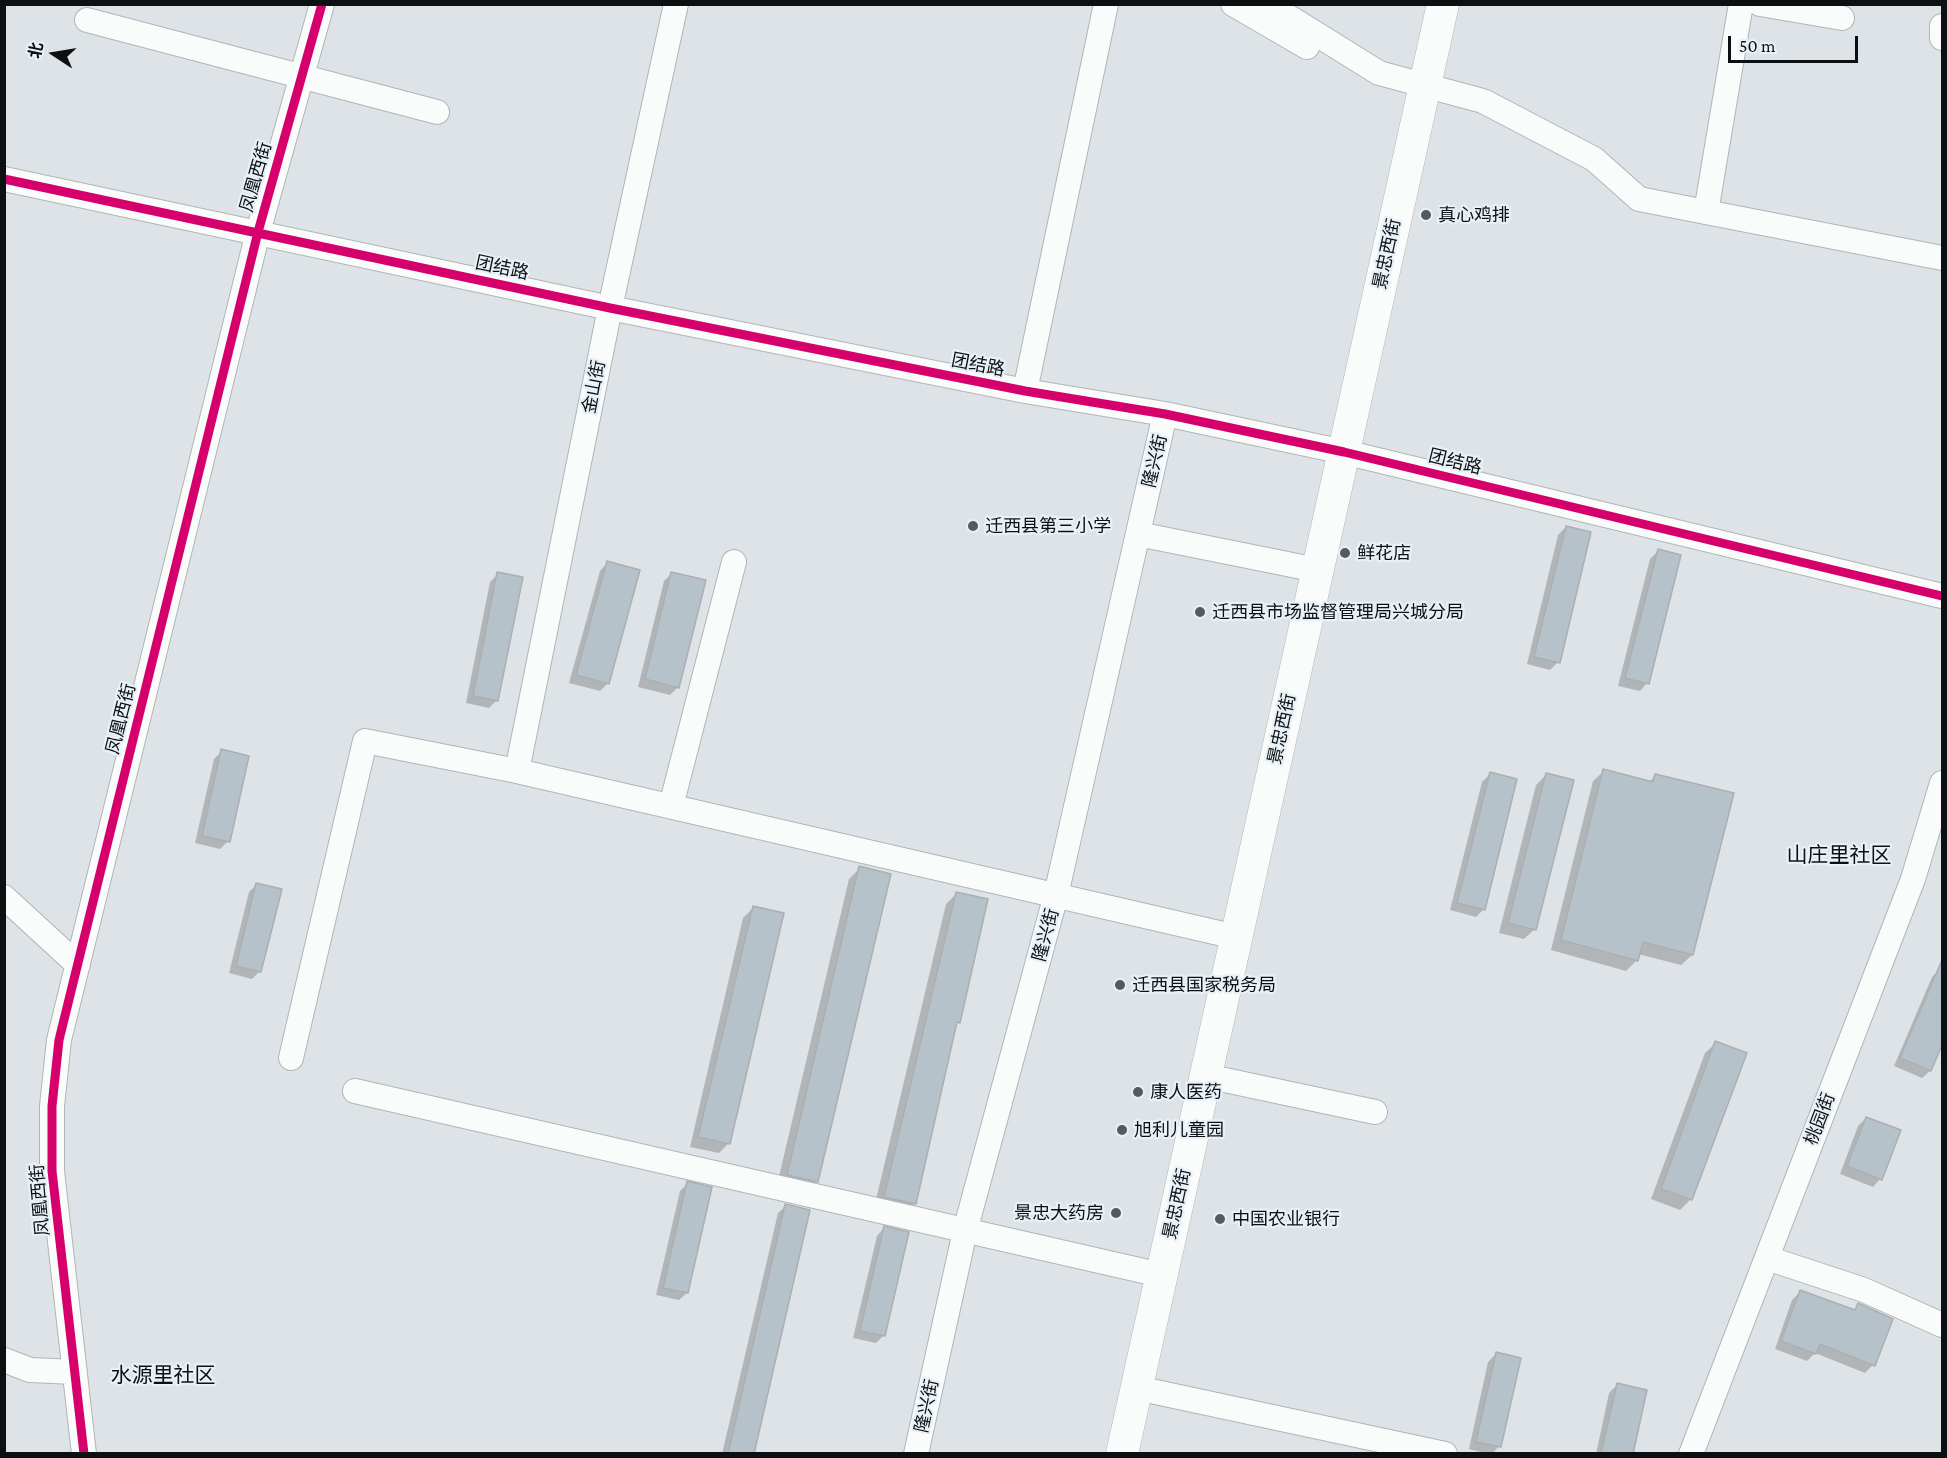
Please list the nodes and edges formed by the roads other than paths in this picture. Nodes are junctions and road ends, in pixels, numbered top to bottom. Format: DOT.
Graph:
graph roads {
  1 [pos="322,4"];
  2 [pos="676,4"];
  3 [pos="1106,4"];
  4 [pos="1233,4"];
  5 [pos="1268,4"];
  6 [pos="1443,4"];
  7 [pos="1741,4"];
  8 [pos="1760,4"];
  9 [pos="1842,18"];
  10 [pos="87,20"];
  11 [pos="1942,26"];
  12 [pos="1942,38"];
  13 [pos="1379,73"];
  14 [pos="302,76"];
  15 [pos="1425,85"];
  16 [pos="438,112"];
  17 [pos="4,179"];
  18 [pos="1706,212"];
  19 [pos="258,232"];
  20 [pos="1942,258"];
  21 [pos="610,308"];
  22 [pos="1025,391"];
  23 [pos="1165,414"];
  24 [pos="1344,452"];
  25 [pos="1138,534"];
  26 [pos="734,562"];
  27 [pos="1317,570"];
  28 [pos="1942,596"];
  29 [pos="517,771"];
  30 [pos="1942,783"];
  31 [pos="671,806"];
  32 [pos="1056,895"];
  33 [pos="4,897"];
  34 [pos="1236,937"];
  35 [pos="78,965"];
  36 [pos="291,1058"];
  37 [pos="1206,1076"];
  38 [pos="355,1091"];
  39 [pos="1375,1112"];
  40 [pos="965,1231"];
  41 [pos="1767,1258"];
  42 [pos="1161,1275"];
  43 [pos="1942,1325"];
  44 [pos="4,1360"];
  45 [pos="75,1372"];
  46 [pos="1137,1388"];
  47 [pos="84,1454"];
  48 [pos="916,1454"];
  49 [pos="1122,1454"];
  50 [pos="1445,1454"];
  51 [pos="1691,1454"];
  1 -- 14 [label="street, 凤凰西街"];
  2 -- 21 [label="street, 金山街"];
  3 -- 22 [label="street"];
  4 -- 13 [label="street"];
  5 -- 13 [label="street"];
  6 -- 15 [label="main road, 景忠西街"];
  7 -- 18 [label="street"];
  8 -- 9 [label="street"];
  10 -- 14 [label="street"];
  11 -- 12 [label="street"];
  13 -- 15 [label="street"];
  14 -- 16 [label="street"];
  14 -- 19 [label="street, 凤凰西街"];
  15 -- 18 [label="street"];
  15 -- 24 [label="main road, 景忠西街"];
  17 -- 19 [label="street, 团结路"];
  18 -- 20 [label="street"];
  19 -- 21 [label="street, 团结路"];
  19 -- 35 [label="street, 凤凰西街"];
  21 -- 22 [label="street, 团结路"];
  21 -- 29 [label="street, 金山街"];
  22 -- 23 [label="street, 团结路"];
  23 -- 24 [label="street, 团结路"];
  23 -- 25 [label="street, 隆兴街"];
  24 -- 27 [label="main road, 景忠西街"];
  24 -- 28 [label="street, 团结路"];
  25 -- 27 [label="street"];
  25 -- 32 [label="street, 隆兴街"];
  26 -- 31 [label="street"];
  27 -- 34 [label="main road, 景忠西街"];
  29 -- 31 [label="street"];
  29 -- 36 [label="street"];
  30 -- 41 [label="street, 桃园街"];
  31 -- 32 [label="street"];
  32 -- 34 [label="street"];
  32 -- 40 [label="street, 隆兴街"];
  33 -- 35 [label="street"];
  34 -- 37 [label="main road, 景忠西街"];
  35 -- 45 [label="street, 凤凰西街"];
  37 -- 39 [label="street"];
  37 -- 42 [label="main road, 景忠西街"];
  38 -- 40 [label="street"];
  40 -- 42 [label="street"];
  40 -- 48 [label="street, 隆兴街"];
  41 -- 43 [label="street"];
  41 -- 51 [label="street, 桃园街"];
  42 -- 46 [label="main road, 景忠西街"];
  44 -- 45 [label="street"];
  45 -- 47 [label="street, 凤凰西街"];
  46 -- 49 [label="main road, 景忠西街"];
  46 -- 50 [label="street"];
}
